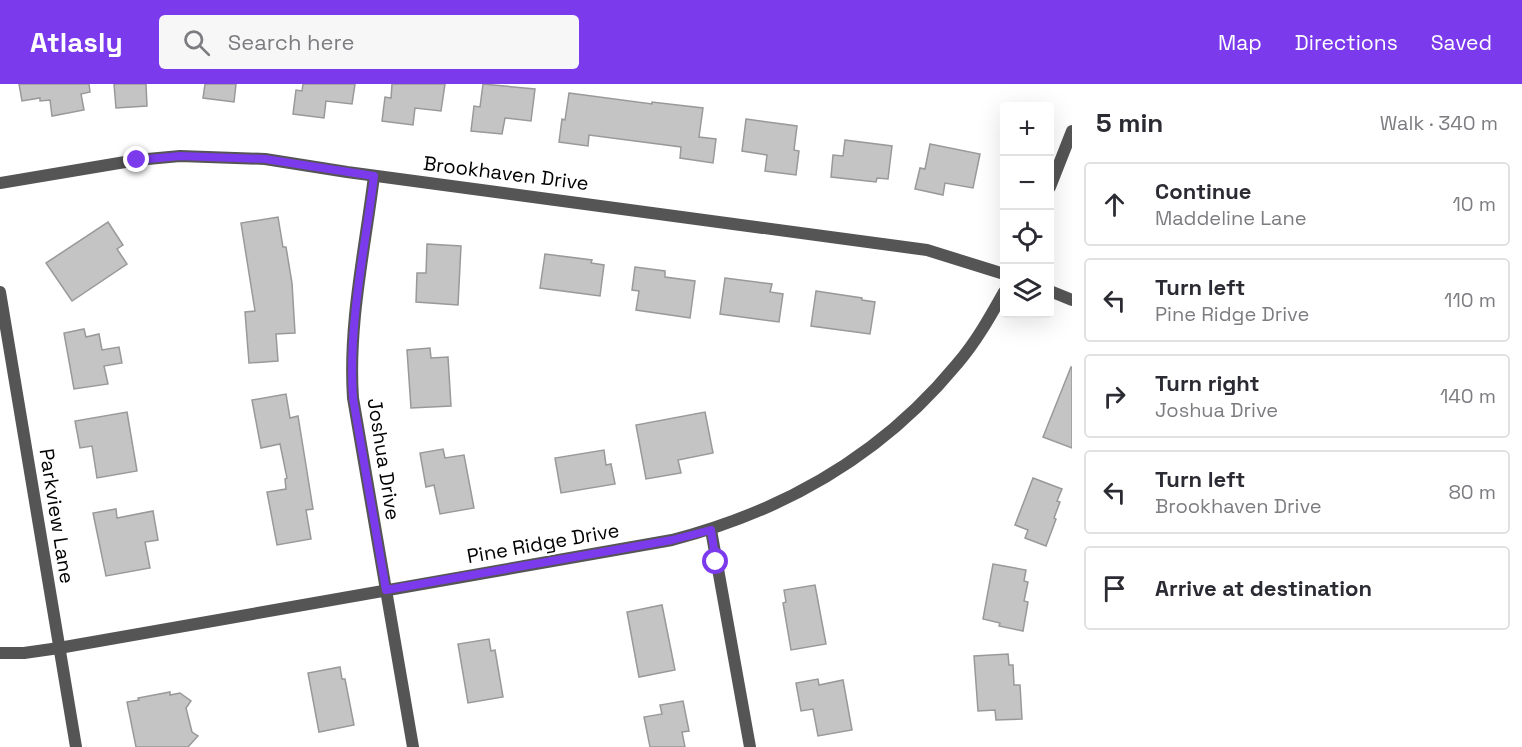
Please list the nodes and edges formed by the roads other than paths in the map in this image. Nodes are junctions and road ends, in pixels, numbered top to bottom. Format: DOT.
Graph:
graph roads {
  1 [pos="1072,131"];
  2 [pos="374,176"];
  3 [pos="1054,177"];
  4 [pos="0,183"];
  5 [pos="1000,272"];
  6 [pos="0,292"];
  7 [pos="1054,293"];
  8 [pos="1072,300"];
  9 [pos="1000,301"];
  10 [pos="711,530"];
  11 [pos="386,590"];
  12 [pos="59,648"];
  13 [pos="0,653"];
  14 [pos="76,747"];
  15 [pos="414,747"];
  16 [pos="750,747"];
  1 -- 3 [label="street"];
  2 -- 4 [label="street, Brookhaven Drive"];
  2 -- 5 [label="street, Brookhaven Drive"];
  2 -- 11 [label="street, Joshua Drive"];
  6 -- 12 [label="street, Parkview Lane"];
  7 -- 8 [label="street"];
  9 -- 10 [label="street, Pine Ridge Drive"];
  10 -- 11 [label="street, Pine Ridge Drive"];
  10 -- 16 [label="street"];
  11 -- 12 [label="street, Pine Ridge Drive"];
  11 -- 15 [label="street, Joshua Drive"];
  12 -- 13 [label="street, Pine Ridge Drive"];
  12 -- 14 [label="street, Parkview Lane"];
}
